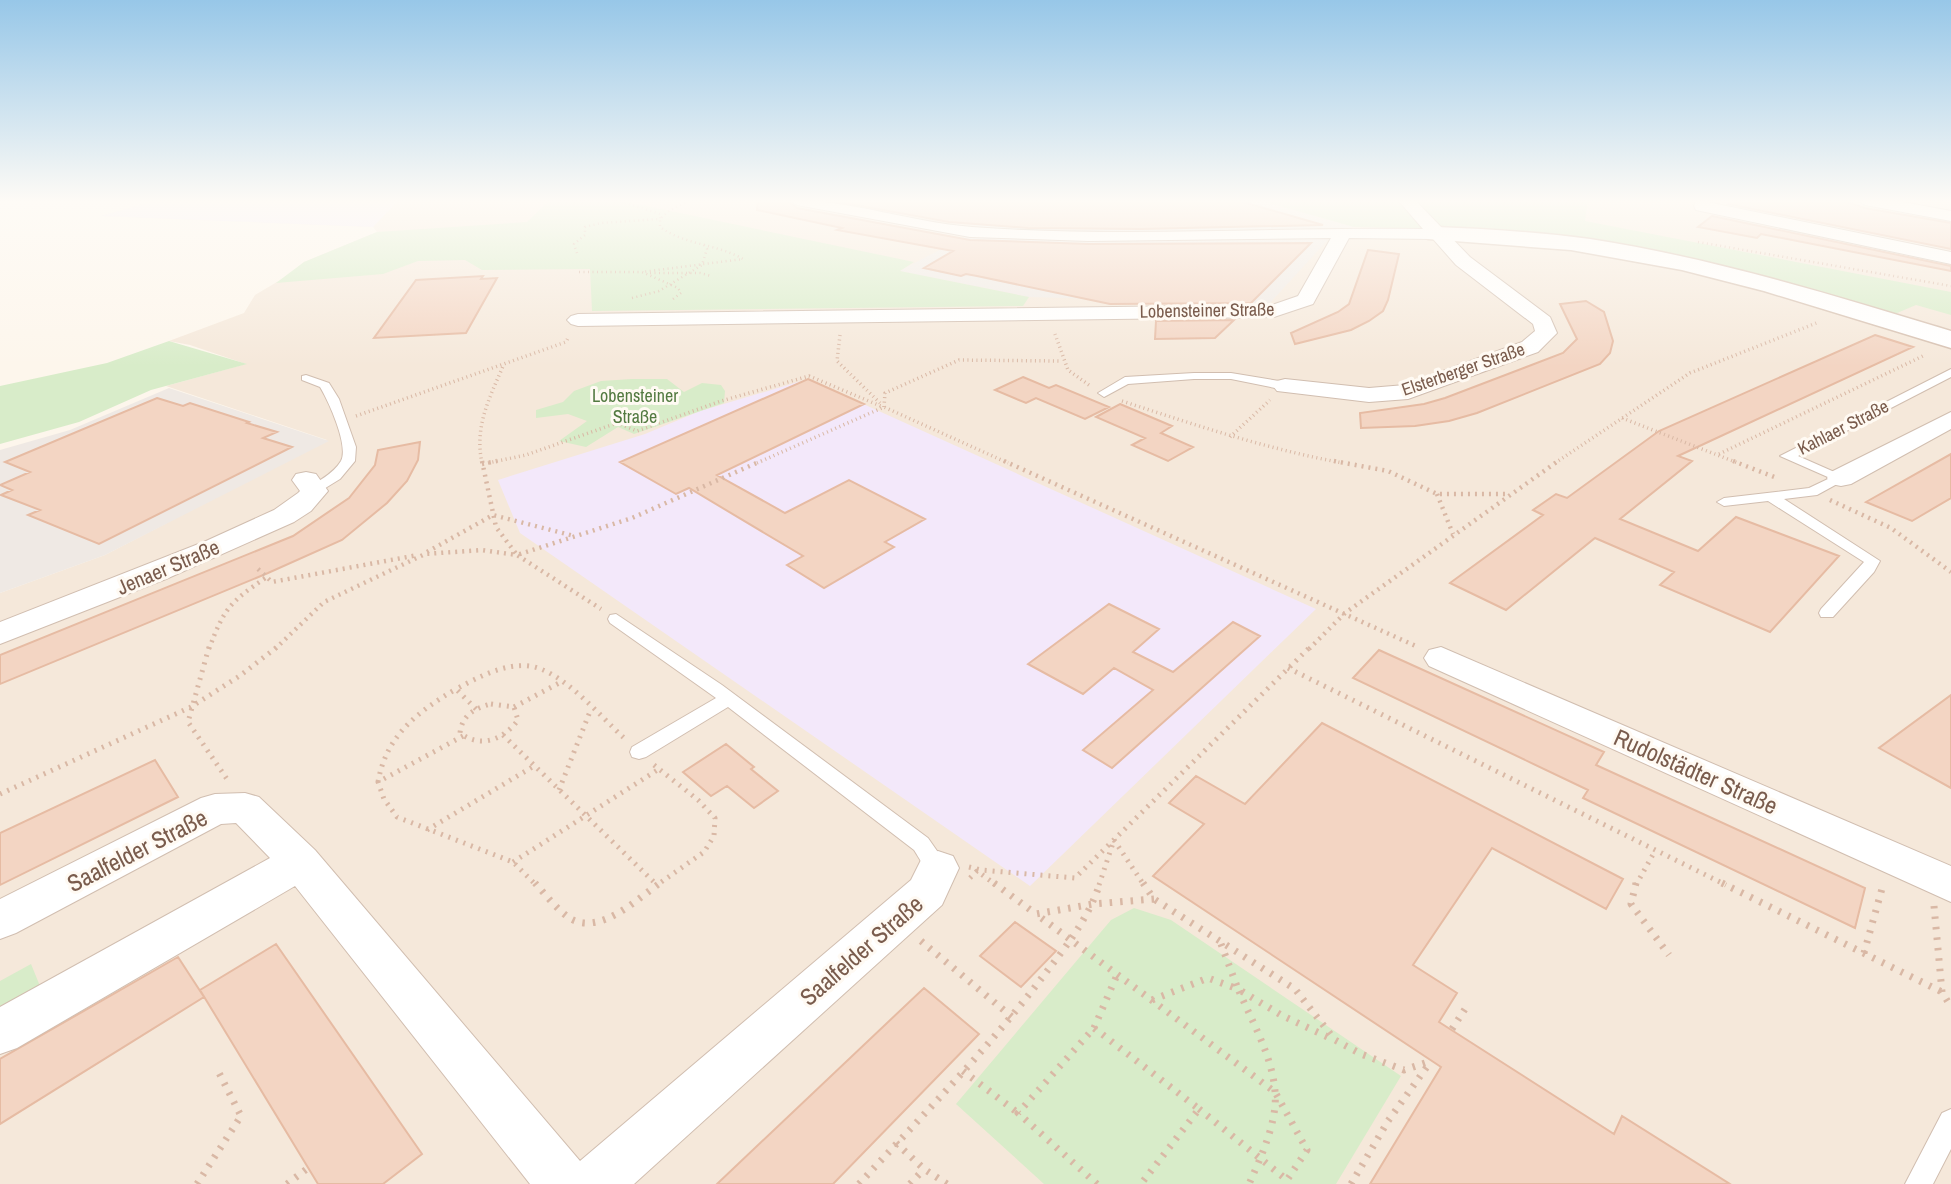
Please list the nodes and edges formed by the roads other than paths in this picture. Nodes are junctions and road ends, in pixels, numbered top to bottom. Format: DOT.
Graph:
graph roads {
  1 [pos="1331,255"];
  2 [pos="1457,255"];
  3 [pos="1645,255"];
  4 [pos="578,320"];
  5 [pos="1942,346"];
  6 [pos="1951,372"];
  7 [pos="306,378"];
  8 [pos="1285,386"];
  9 [pos="1104,393"];
  10 [pos="1951,419"];
  11 [pos="1841,478"];
  12 [pos="310,485"];
  13 [pos="1771,496"];
  14 [pos="1724,502"];
  15 [pos="1827,613"];
  16 [pos="616,619"];
  17 [pos="0,634"];
  18 [pos="1441,658"];
  19 [pos="728,699"];
  20 [pos="639,752"];
  21 [pos="929,856"];
  22 [pos="300,862"];
  23 [pos="1941,880"];
  24 [pos="0,920"];
  25 [pos="0,1032"];
  26 [pos="1951,1122"];
  27 [pos="564,1184"];
  28 [pos="594,1184"];
  29 [pos="1919,1184"];
  1 -- 4 [label="street, Lobensteiner Straße"];
  2 -- 8 [label="street, Elsterberger Straße"];
  3 -- 5 [label="street"];
  6 -- 11 [label="lane, Kahlaer Straße"];
  7 -- 12 [label="lane"];
  8 -- 9 [label="lane, Elsterberger Straße"];
  10 -- 11 [label="street"];
  11 -- 13 [label="lane"];
  12 -- 17 [label="street, Jenaer Straße"];
  13 -- 14 [label="lane"];
  13 -- 15 [label="lane"];
  16 -- 19 [label="lane"];
  18 -- 23 [label="street, Rudolstädter Straße"];
  19 -- 20 [label="lane"];
  19 -- 21 [label="lane"];
  21 -- 28 [label="street, Saalfelder Straße"];
  22 -- 24 [label="street, Saalfelder Straße"];
  22 -- 25 [label="street"];
  22 -- 27 [label="street, Saalfelder Straße"];
  26 -- 29 [label="lane"];
}
